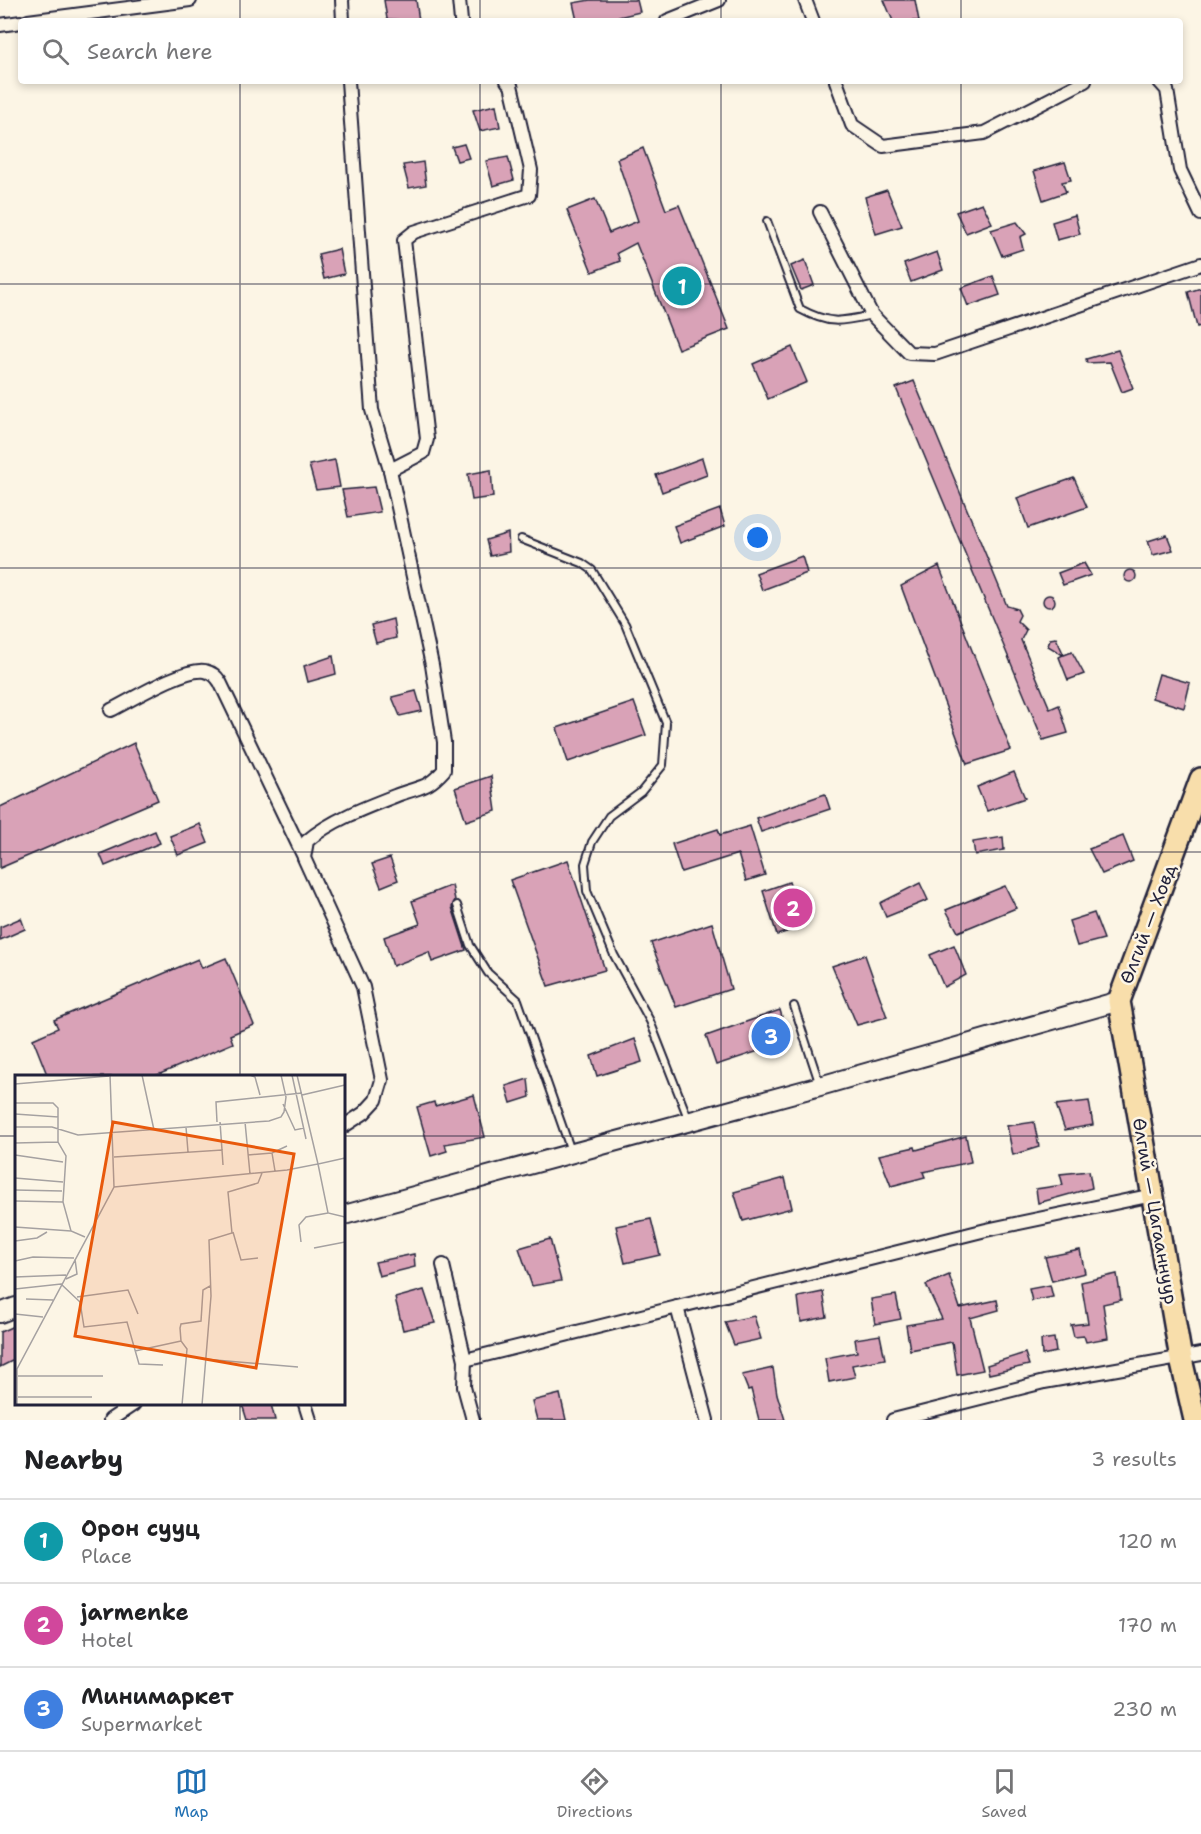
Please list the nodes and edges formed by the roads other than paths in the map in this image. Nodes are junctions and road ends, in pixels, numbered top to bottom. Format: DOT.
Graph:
graph roads {
  1 [pos="190,0"];
  2 [pos="342,0"];
  3 [pos="459,0"];
  4 [pos="719,0"];
  5 [pos="805,0"];
  6 [pos="51,18"];
  7 [pos="343,18"];
  8 [pos="461,18"];
  9 [pos="674,18"];
  10 [pos="812,18"];
  11 [pos="18,22"];
  12 [pos="0,25"];
  13 [pos="348,84"];
  14 [pos="512,84"];
  15 [pos="837,84"];
  16 [pos="1079,84"];
  17 [pos="1162,84"];
  18 [pos="820,212"];
  19 [pos="1201,214"];
  20 [pos="767,221"];
  21 [pos="1201,264"];
  22 [pos="872,315"];
  23 [pos="390,470"];
  24 [pos="521,539"];
  25 [pos="111,710"];
  26 [pos="1201,779"];
  27 [pos="304,858"];
  28 [pos="457,905"];
  29 [pos="1119,1000"];
  30 [pos="794,1006"];
  31 [pos="820,1086"];
  32 [pos="690,1122"];
  33 [pos="345,1125"];
  34 [pos="571,1152"];
  35 [pos="1153,1195"];
  36 [pos="345,1215"];
  37 [pos="443,1264"];
  38 [pos="15,1307"];
  39 [pos="677,1307"];
  40 [pos="0,1313"];
  41 [pos="1191,1356"];
  42 [pos="465,1360"];
  43 [pos="132,1405"];
  44 [pos="305,1405"];
  45 [pos="923,1416"];
  46 [pos="110,1420"];
  47 [pos="310,1420"];
  48 [pos="473,1420"];
  49 [pos="707,1420"];
  50 [pos="893,1420"];
  51 [pos="1195,1420"];
  1 -- 6 [label="street"];
  2 -- 7 [label="street"];
  3 -- 8 [label="street"];
  4 -- 9 [label="street"];
  5 -- 10 [label="street"];
  11 -- 12 [label="street"];
  13 -- 23 [label="street"];
  14 -- 23 [label="street"];
  15 -- 16 [label="street"];
  17 -- 19 [label="street"];
  18 -- 22 [label="street"];
  20 -- 22 [label="lane"];
  21 -- 22 [label="street"];
  23 -- 27 [label="street"];
  24 -- 32 [label="lane"];
  25 -- 27 [label="street"];
  26 -- 29 [label="highway, Өлгий — Ховд"];
  27 -- 33 [label="street"];
  28 -- 34 [label="lane"];
  29 -- 31 [label="main road"];
  29 -- 35 [label="highway, Өлгий — Цагааннуур"];
  30 -- 31 [label="lane"];
  31 -- 32 [label="main road"];
  32 -- 34 [label="main road"];
  34 -- 36 [label="main road"];
  35 -- 39 [label="street"];
  35 -- 41 [label="highway, Өлгий — Цагааннуур"];
  37 -- 42 [label="street"];
  38 -- 40 [label="main road"];
  39 -- 42 [label="street"];
  39 -- 49 [label="street"];
  41 -- 45 [label="street"];
  41 -- 51 [label="highway, Өлгий — Цагааннуур"];
  42 -- 48 [label="street"];
  43 -- 46 [label="street"];
  44 -- 47 [label="street"];
  45 -- 50 [label="street"];
}
